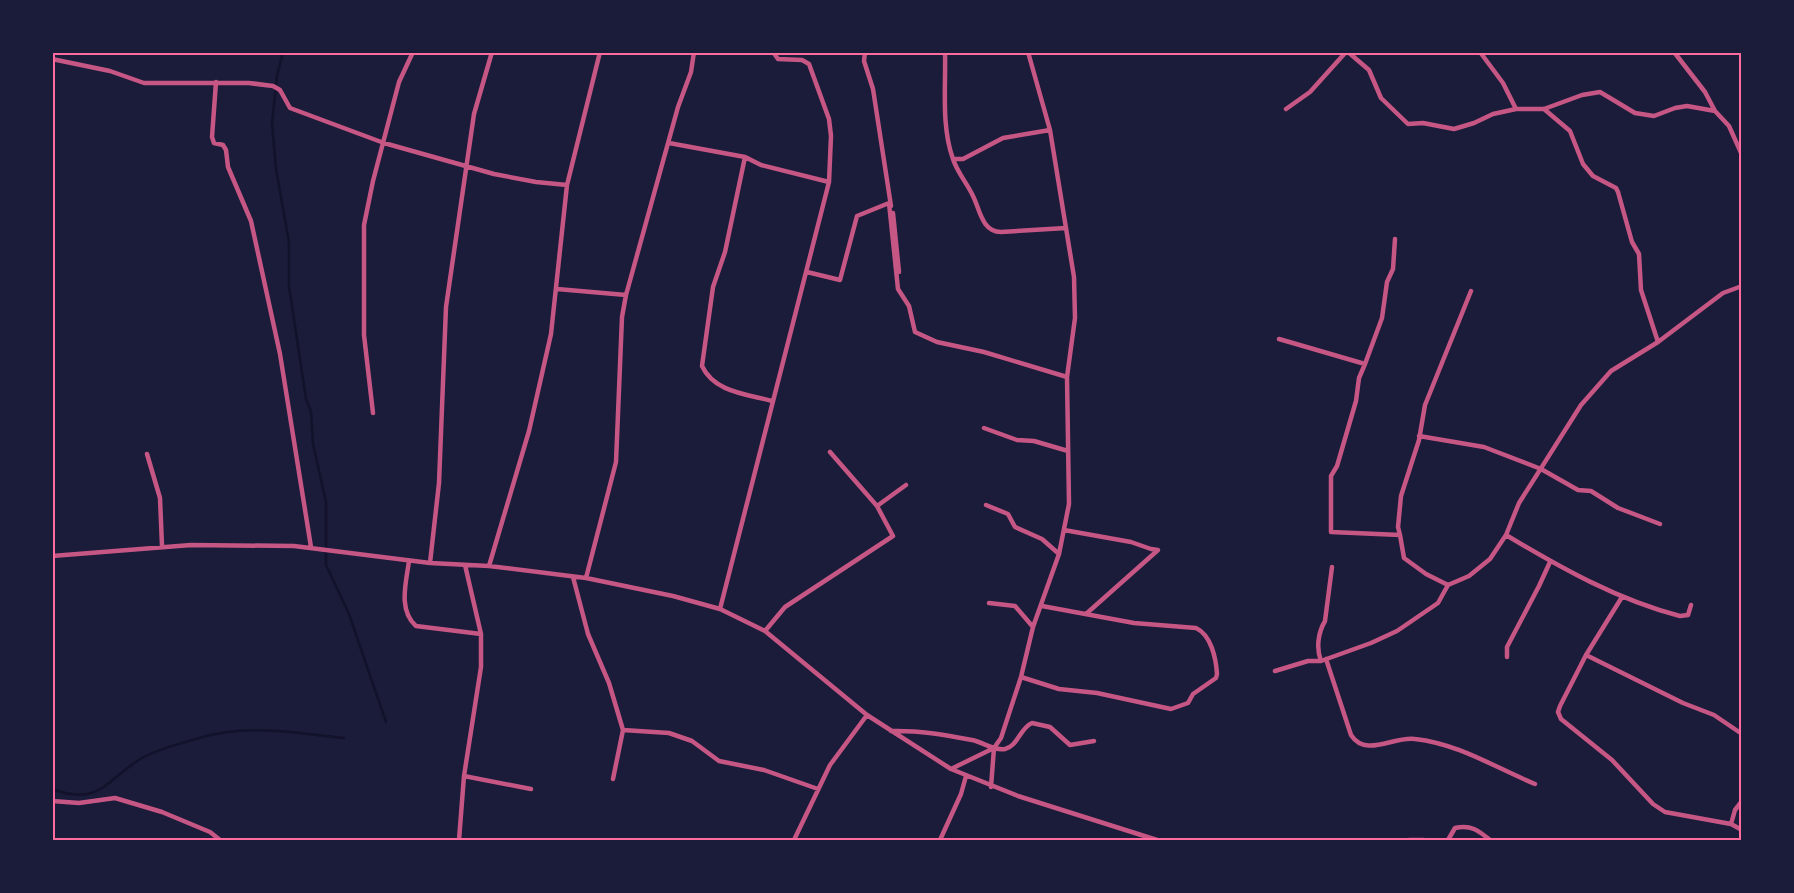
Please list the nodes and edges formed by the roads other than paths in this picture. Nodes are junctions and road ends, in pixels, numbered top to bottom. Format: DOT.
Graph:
graph roads {
  1 [pos="413,52"];
  2 [pos="492,52"];
  3 [pos="600,52"];
  4 [pos="694,52"];
  5 [pos="772,52"];
  6 [pos="865,52"];
  7 [pos="944,52"];
  8 [pos="1028,52"];
  9 [pos="1347,52"];
  10 [pos="1480,52"];
  11 [pos="1674,52"];
  12 [pos="52,59"];
  13 [pos="216,82"];
  14 [pos="1286,109"];
  15 [pos="1516,109"];
  16 [pos="1544,109"];
  17 [pos="1715,111"];
  18 [pos="1050,130"];
  19 [pos="669,143"];
  20 [pos="384,144"];
  21 [pos="1740,147"];
  22 [pos="1742,155"];
  23 [pos="744,157"];
  24 [pos="953,159"];
  25 [pos="467,166"];
  26 [pos="829,182"];
  27 [pos="567,185"];
  28 [pos="1066,228"];
  29 [pos="1395,239"];
  30 [pos="807,272"];
  31 [pos="1742,286"];
  32 [pos="558,289"];
  33 [pos="1471,291"];
  34 [pos="626,295"];
  35 [pos="902,295"];
  36 [pos="1279,339"];
  37 [pos="1658,342"];
  38 [pos="1365,364"];
  39 [pos="1067,377"];
  40 [pos="772,401"];
  41 [pos="373,414"];
  42 [pos="984,428"];
  43 [pos="1420,436"];
  44 [pos="1068,451"];
  45 [pos="830,452"];
  46 [pos="147,454"];
  47 [pos="1541,469"];
  48 [pos="906,485"];
  49 [pos="986,505"];
  50 [pos="877,506"];
  51 [pos="1660,524"];
  52 [pos="1064,530"];
  53 [pos="1400,535"];
  54 [pos="1506,535"];
  55 [pos="162,546"];
  56 [pos="312,547"];
  57 [pos="1059,554"];
  58 [pos="52,556"];
  59 [pos="409,561"];
  60 [pos="1550,562"];
  61 [pos="430,563"];
  62 [pos="465,565"];
  63 [pos="490,566"];
  64 [pos="1332,567"];
  65 [pos="573,576"];
  66 [pos="586,578"];
  67 [pos="1448,585"];
  68 [pos="1622,597"];
  69 [pos="989,603"];
  70 [pos="1042,606"];
  71 [pos="1691,606"];
  72 [pos="720,609"];
  73 [pos="1086,614"];
  74 [pos="1033,627"];
  75 [pos="765,631"];
  76 [pos="481,634"];
  77 [pos="1586,655"];
  78 [pos="1507,657"];
  79 [pos="1324,660"];
  80 [pos="1276,671"];
  81 [pos="1020,677"];
  82 [pos="867,715"];
  83 [pos="623,730"];
  84 [pos="891,732"];
  85 [pos="1742,734"];
  86 [pos="1094,741"];
  87 [pos="994,748"];
  88 [pos="951,769"];
  89 [pos="464,776"];
  90 [pos="966,776"];
  91 [pos="613,779"];
  92 [pos="1534,784"];
  93 [pos="991,786"];
  94 [pos="531,789"];
  95 [pos="818,789"];
  96 [pos="52,801"];
  97 [pos="1742,802"];
  98 [pos="1731,824"];
  99 [pos="1742,830"];
  100 [pos="1145,839"];
  101 [pos="220,840"];
  102 [pos="459,840"];
  103 [pos="794,840"];
  104 [pos="940,840"];
  105 [pos="1157,840"];
  106 [pos="1409,840"];
  107 [pos="1424,840"];
  108 [pos="1448,840"];
  109 [pos="1490,840"];
  1 -- 20 [label="street"];
  2 -- 25 [label="street"];
  3 -- 27 [label="street"];
  4 -- 19 [label="street"];
  5 -- 26 [label="street"];
  6 -- 35 [label="street"];
  7 -- 24 [label="street"];
  8 -- 18 [label="street"];
  9 -- 14 [label="street"];
  9 -- 15 [label="street"];
  10 -- 15 [label="street"];
  11 -- 17 [label="street"];
  12 -- 13 [label="street"];
  13 -- 20 [label="street"];
  13 -- 56 [label="street"];
  15 -- 16 [label="street"];
  16 -- 17 [label="street"];
  16 -- 37 [label="street"];
  17 -- 21 [label="street"];
  18 -- 24 [label="street"];
  18 -- 28 [label="street"];
  19 -- 23 [label="street"];
  19 -- 34 [label="street"];
  20 -- 25 [label="street"];
  20 -- 41 [label="street"];
  21 -- 22 [label="street"];
  23 -- 26 [label="street"];
  23 -- 40 [label="street"];
  24 -- 28 [label="street"];
  25 -- 27 [label="street"];
  25 -- 61 [label="street"];
  26 -- 30 [label="street"];
  27 -- 32 [label="street"];
  28 -- 39 [label="street"];
  29 -- 38 [label="street"];
  30 -- 35 [label="street"];
  30 -- 40 [label="street"];
  31 -- 37 [label="street"];
  32 -- 34 [label="street"];
  32 -- 63 [label="street"];
  33 -- 43 [label="street"];
  34 -- 66 [label="street"];
  35 -- 39 [label="street"];
  36 -- 38 [label="street"];
  37 -- 47 [label="street"];
  38 -- 53 [label="street"];
  39 -- 44 [label="street"];
  40 -- 72 [label="street"];
  42 -- 44 [label="street"];
  43 -- 47 [label="street"];
  43 -- 53 [label="street"];
  44 -- 52 [label="street"];
  45 -- 50 [label="street"];
  46 -- 55 [label="street"];
  47 -- 51 [label="street"];
  47 -- 54 [label="street"];
  48 -- 50 [label="street"];
  49 -- 57 [label="street"];
  50 -- 75 [label="street"];
  52 -- 57 [label="street"];
  52 -- 73 [label="street"];
  53 -- 67 [label="street"];
  54 -- 60 [label="street"];
  54 -- 67 [label="street"];
  55 -- 56 [label="street"];
  55 -- 58 [label="street"];
  56 -- 59 [label="street"];
  57 -- 70 [label="street"];
  59 -- 61 [label="street"];
  59 -- 76 [label="street"];
  60 -- 68 [label="street"];
  60 -- 78 [label="street"];
  61 -- 62 [label="street"];
  62 -- 63 [label="street"];
  62 -- 76 [label="street"];
  63 -- 65 [label="street"];
  64 -- 79 [label="street"];
  65 -- 66 [label="street"];
  65 -- 83 [label="street"];
  66 -- 72 [label="street"];
  67 -- 79 [label="street"];
  68 -- 71 [label="street"];
  68 -- 77 [label="street"];
  69 -- 74 [label="street"];
  70 -- 73 [label="street"];
  70 -- 74 [label="street"];
  72 -- 75 [label="street"];
  73 -- 81 [label="street"];
  74 -- 81 [label="street"];
  75 -- 82 [label="street"];
  76 -- 89 [label="street"];
  77 -- 85 [label="street"];
  77 -- 98 [label="street"];
  79 -- 80 [label="street"];
  79 -- 92 [label="street"];
  81 -- 87 [label="street"];
  82 -- 84 [label="street"];
  82 -- 95 [label="street"];
  83 -- 91 [label="street"];
  83 -- 95 [label="street"];
  84 -- 87 [label="street"];
  84 -- 88 [label="street"];
  86 -- 87 [label="street"];
  87 -- 88 [label="street"];
  87 -- 93 [label="street"];
  88 -- 90 [label="street"];
  89 -- 94 [label="street"];
  89 -- 102 [label="street"];
  90 -- 93 [label="street"];
  90 -- 104 [label="street"];
  93 -- 100 [label="street"];
  95 -- 103 [label="street"];
  96 -- 101 [label="street"];
  97 -- 98 [label="street"];
  98 -- 99 [label="street"];
  100 -- 105 [label="street"];
  106 -- 107 [label="street"];
  108 -- 109 [label="street"];
}
